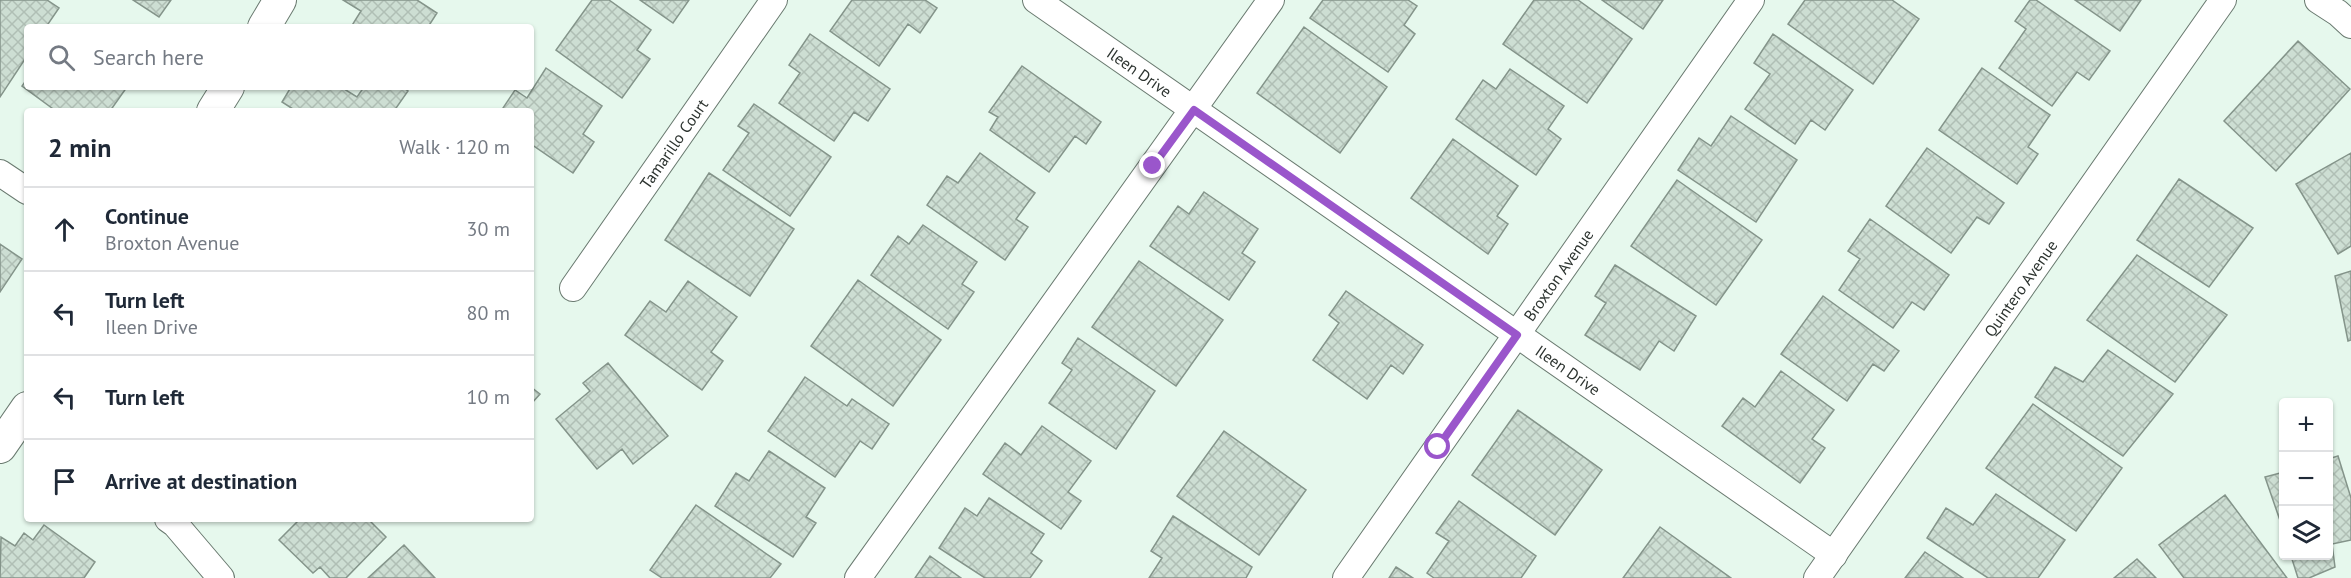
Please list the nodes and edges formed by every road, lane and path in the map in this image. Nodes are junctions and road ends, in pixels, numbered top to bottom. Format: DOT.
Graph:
graph roads {
  1 [pos="280,0"];
  2 [pos="774,0"];
  3 [pos="1036,0"];
  4 [pos="1271,0"];
  5 [pos="1751,0"];
  6 [pos="2223,0"];
  7 [pos="2318,0"];
  8 [pos="266,24"];
  9 [pos="2351,25"];
  10 [pos="226,90"];
  11 [pos="215,108"];
  12 [pos="1194,110"];
  13 [pos="0,173"];
  14 [pos="24,189"];
  15 [pos="573,288"];
  16 [pos="1517,335"];
  17 [pos="24,417"];
  18 [pos="0,447"];
  19 [pos="173,522"];
  20 [pos="1834,555"];
  21 [pos="221,578"];
  22 [pos="858,578"];
  23 [pos="1346,578"];
  24 [pos="1817,578"];
  1 -- 8 [label="street"];
  2 -- 15 [label="street, Tamarillo Court"];
  3 -- 12 [label="street, Ileen Drive"];
  4 -- 12 [label="street"];
  5 -- 16 [label="street, Broxton Avenue"];
  6 -- 20 [label="street, Quintero Avenue"];
  7 -- 9 [label="street"];
  10 -- 11 [label="street"];
  12 -- 16 [label="street, Ileen Drive"];
  12 -- 22 [label="street"];
  13 -- 14 [label="street"];
  16 -- 20 [label="street, Ileen Drive"];
  16 -- 23 [label="street, Broxton Avenue"];
  17 -- 18 [label="street"];
  19 -- 21 [label="street"];
  20 -- 24 [label="street, Quintero Avenue"];
}
